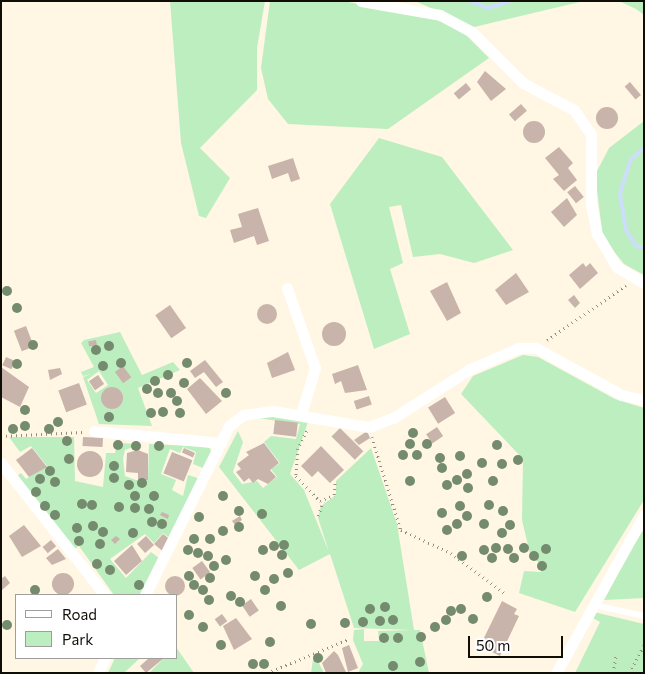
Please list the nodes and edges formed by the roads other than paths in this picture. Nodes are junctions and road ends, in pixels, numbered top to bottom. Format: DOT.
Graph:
graph roads {
  1 [pos="361,1"];
  2 [pos="640,280"];
  3 [pos="287,288"];
  4 [pos="644,400"];
  5 [pos="301,414"];
  6 [pos="94,431"];
  7 [pos="221,443"];
  8 [pos="1,463"];
  9 [pos="644,515"];
  10 [pos="104,594"];
  11 [pos="146,594"];
  12 [pos="592,605"];
  13 [pos="644,616"];
  14 [pos="105,659"];
  15 [pos="98,673"];
  16 [pos="556,673"];
  1 -- 2 [label="street"];
  3 -- 5 [label="street"];
  4 -- 5 [label="street"];
  5 -- 7 [label="street"];
  6 -- 7 [label="street"];
  7 -- 11 [label="street"];
  8 -- 10 [label="street"];
  9 -- 12 [label="street"];
  12 -- 13 [label="lane"];
  12 -- 16 [label="street"];
  14 -- 15 [label="street"];
}
